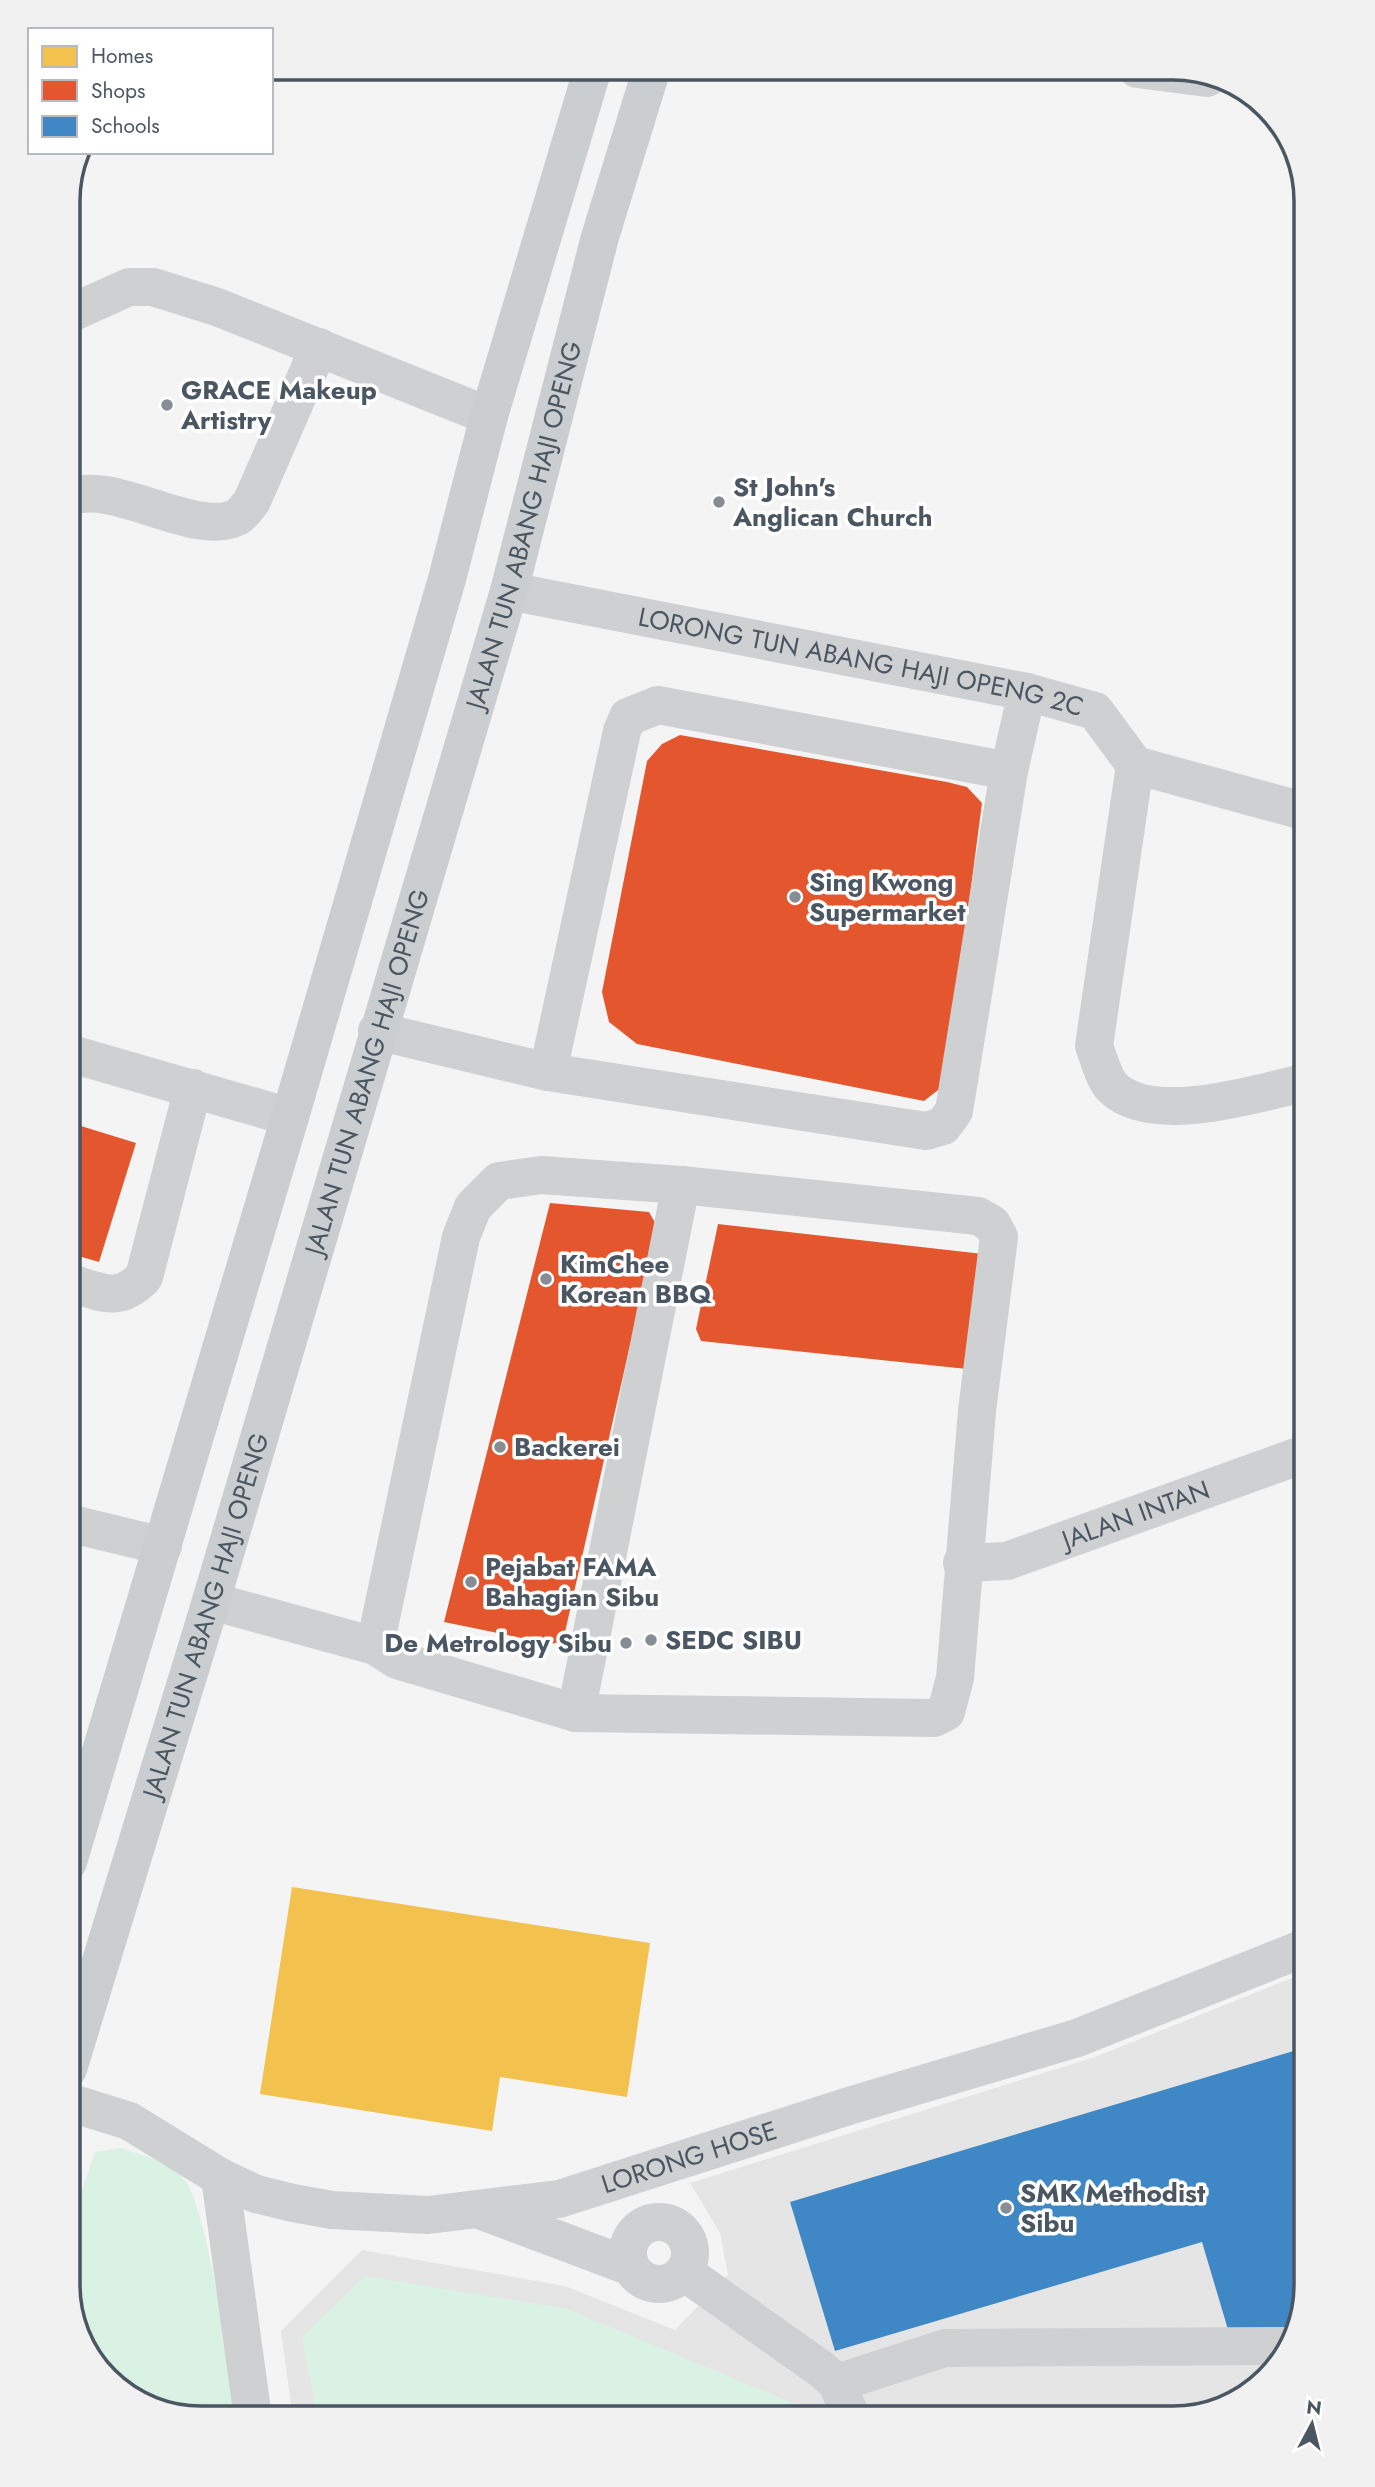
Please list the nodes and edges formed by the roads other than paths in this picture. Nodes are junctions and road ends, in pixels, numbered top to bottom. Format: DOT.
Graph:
graph roads {
  1 [pos="589,80"];
  2 [pos="648,80"];
  3 [pos="81,308"];
  4 [pos="319,347"];
  5 [pos="489,416"];
  6 [pos="81,496"];
  7 [pos="509,591"];
  8 [pos="1027,692"];
  9 [pos="1135,765"];
  10 [pos="1009,771"];
  11 [pos="1294,808"];
  12 [pos="377,1031"];
  13 [pos="81,1057"];
  14 [pos="548,1072"];
  15 [pos="1294,1085"];
  16 [pos="192,1088"];
  17 [pos="290,1117"];
  18 [pos="681,1185"];
  19 [pos="80,1286"];
  20 [pos="1294,1458"];
  21 [pos="80,1527"];
  22 [pos="163,1546"];
  23 [pos="962,1563"];
  24 [pos="211,1601"];
  25 [pos="375,1646"];
  26 [pos="576,1713"];
  27 [pos="80,1821"];
  28 [pos="1294,1952"];
  29 [pos="80,2029"];
  30 [pos="80,2106"];
  31 [pos="654,2168"];
  32 [pos="220,2177"];
  33 [pos="477,2209"];
  34 [pos="660,2222"];
  35 [pos="631,2267"];
  36 [pos="684,2272"];
  37 [pos="1278,2346"];
  38 [pos="837,2383"];
  39 [pos="251,2406"];
  40 [pos="847,2406"];
  1 -- 5 [label="main road"];
  2 -- 7 [label="main road, JALAN TUN ABANG HAJI OPENG"];
  3 -- 4 [label="street"];
  4 -- 5 [label="street"];
  4 -- 6 [label="street"];
  5 -- 17 [label="main road"];
  7 -- 8 [label="street, LORONG TUN ABANG HAJI OPENG 2C"];
  7 -- 12 [label="main road, JALAN TUN ABANG HAJI OPENG"];
  8 -- 9 [label="street, LORONG TUN ABANG HAJI OPENG 2C"];
  8 -- 10 [label="street"];
  9 -- 11 [label="street"];
  9 -- 15 [label="street"];
  10 -- 14 [label="street"];
  10 -- 14 [label="street"];
  12 -- 14 [label="street"];
  12 -- 24 [label="main road, JALAN TUN ABANG HAJI OPENG"];
  13 -- 16 [label="street"];
  16 -- 17 [label="street"];
  16 -- 19 [label="street"];
  17 -- 22 [label="main road"];
  18 -- 23 [label="street"];
  18 -- 25 [label="street"];
  18 -- 26 [label="street"];
  20 -- 23 [label="street, JALAN INTAN"];
  21 -- 22 [label="street"];
  22 -- 27 [label="main road"];
  23 -- 26 [label="street"];
  24 -- 25 [label="street"];
  24 -- 29 [label="main road, JALAN TUN ABANG HAJI OPENG"];
  25 -- 26 [label="street"];
  28 -- 31 [label="street, LORONG HOSE"];
  30 -- 32 [label="street, LORONG HOSE"];
  31 -- 33 [label="street, LORONG HOSE"];
  31 -- 34 [label="street"];
  32 -- 33 [label="street, LORONG HOSE"];
  32 -- 39 [label="street"];
  33 -- 35 [label="street"];
  34 -- 35 [label="street"];
  34 -- 36 [label="street"];
  35 -- 36 [label="street"];
  36 -- 38 [label="street"];
  37 -- 38 [label="street"];
  38 -- 40 [label="street"];
}
